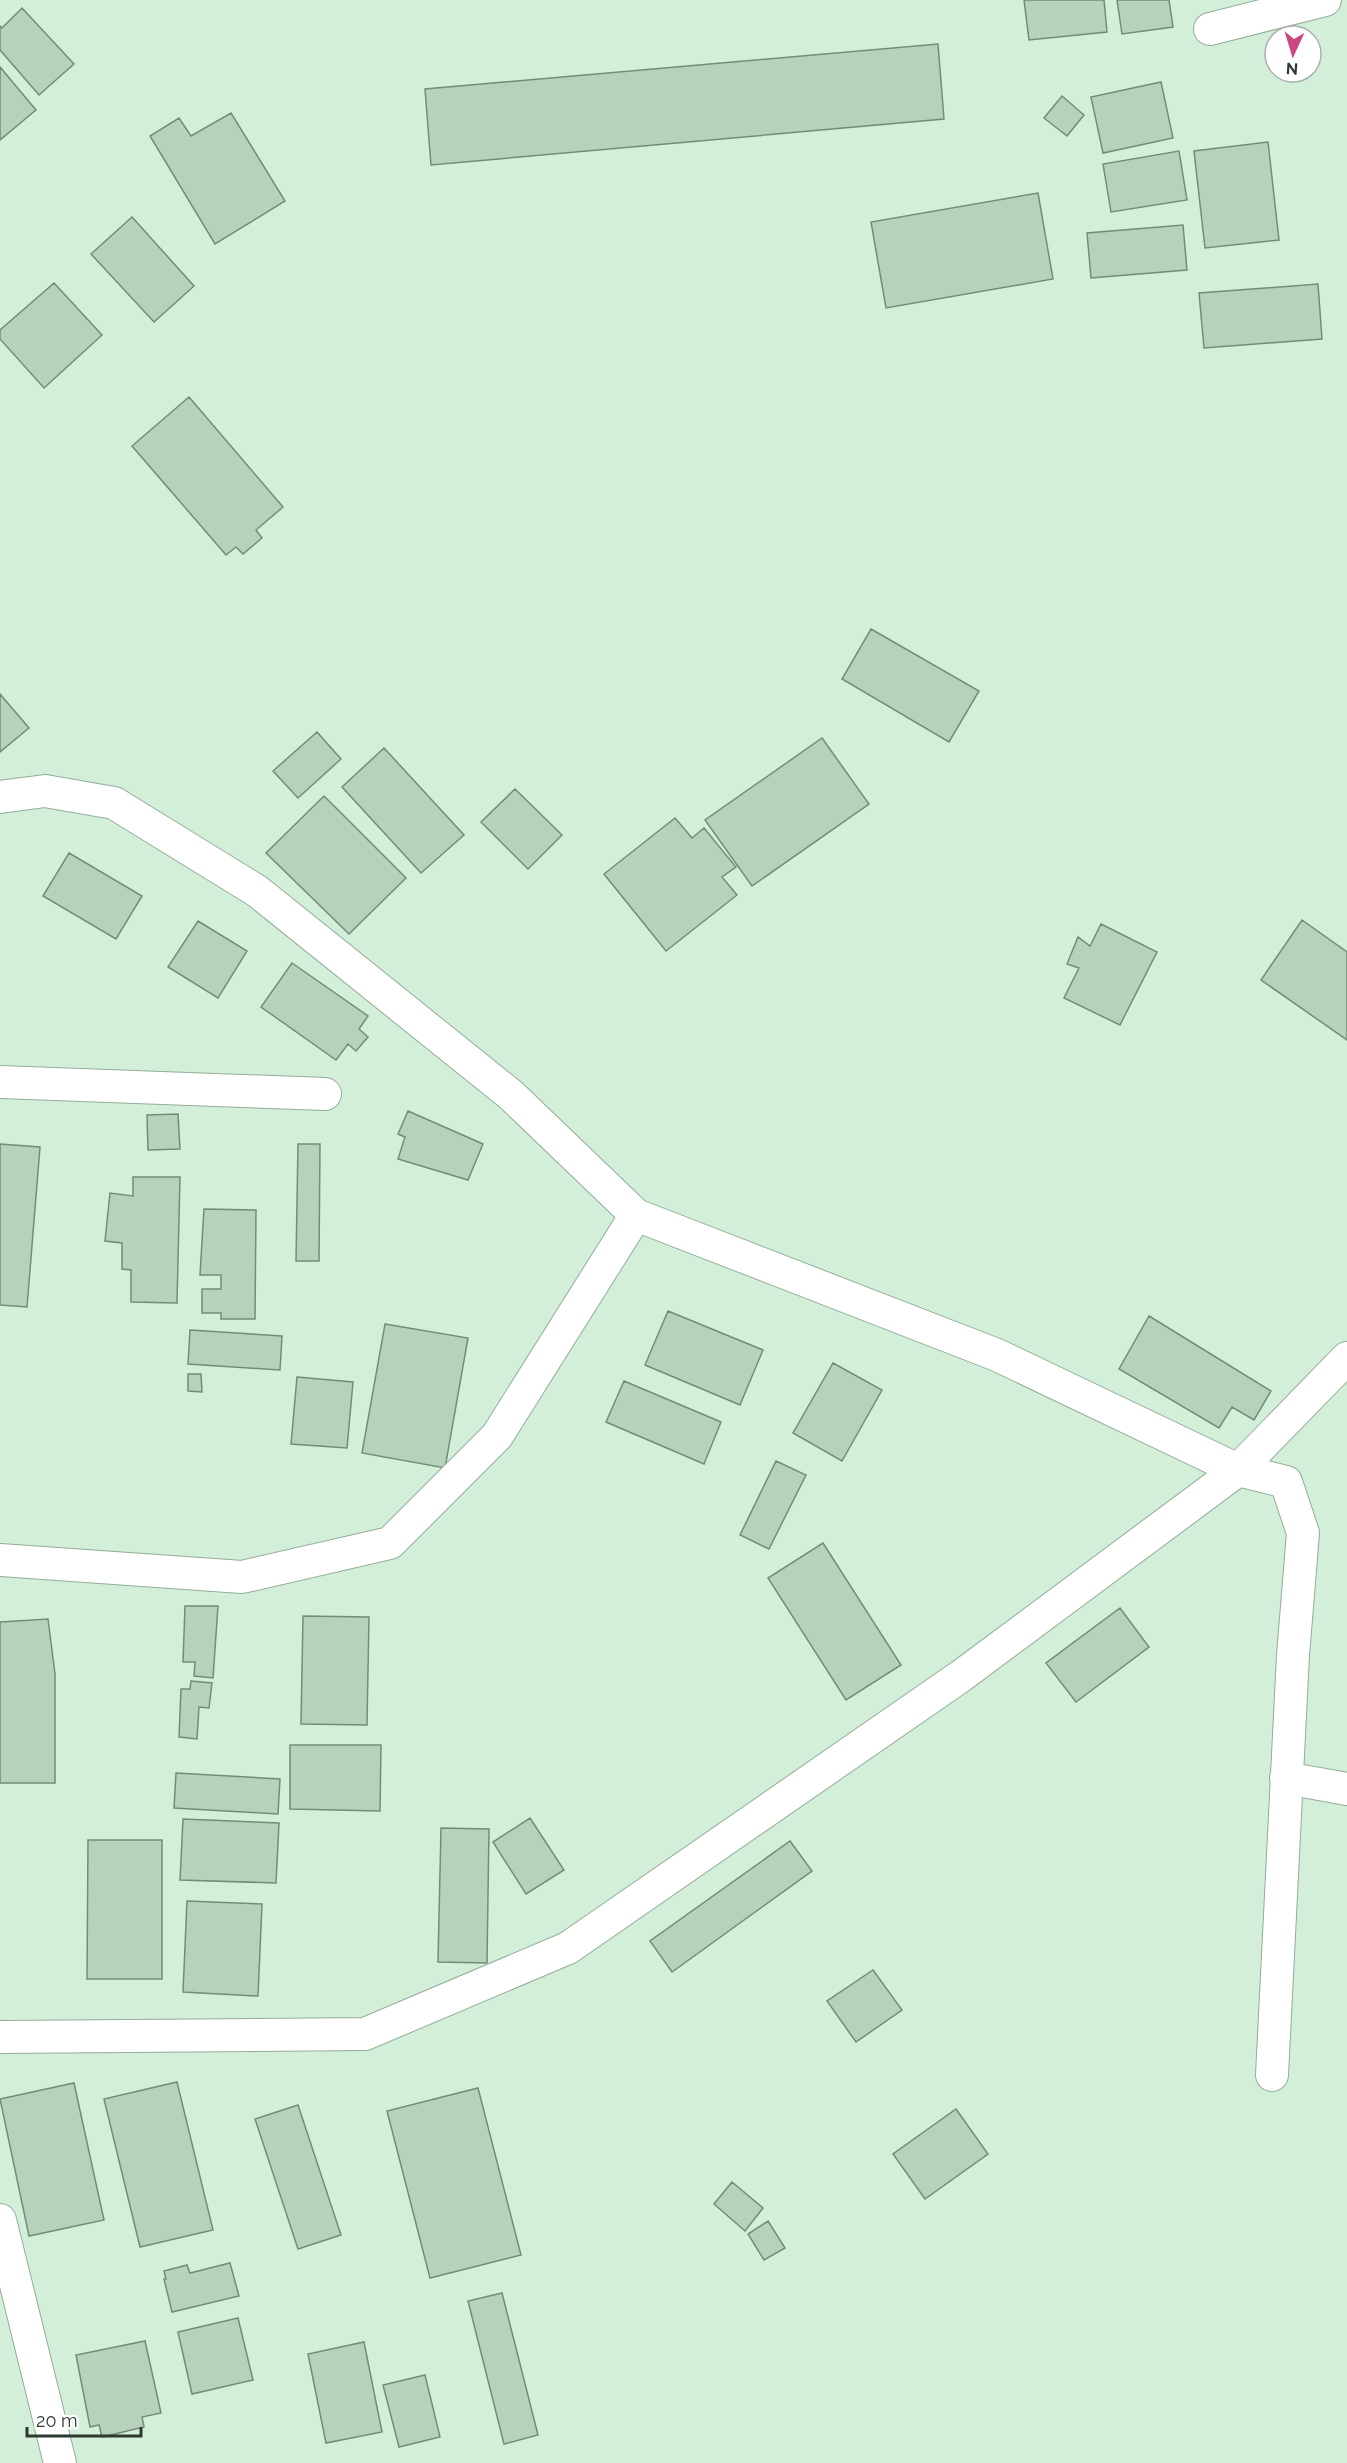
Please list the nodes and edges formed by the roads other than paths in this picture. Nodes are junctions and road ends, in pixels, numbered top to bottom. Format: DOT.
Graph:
graph roads {
  1 [pos="1325,0"];
  2 [pos="1210,29"];
  3 [pos="0,797"];
  4 [pos="0,1082"];
  5 [pos="325,1094"];
  6 [pos="636,1215"];
  7 [pos="1347,1358"];
  8 [pos="1238,1470"];
  9 [pos="0,1560"];
  10 [pos="1286,1778"];
  11 [pos="1347,1789"];
  12 [pos="0,2037"];
  13 [pos="1272,2075"];
  14 [pos="0,2220"];
  15 [pos="60,2463"];
  1 -- 2 [label="street"];
  3 -- 6 [label="street"];
  4 -- 5 [label="street"];
  6 -- 8 [label="street"];
  6 -- 9 [label="street"];
  7 -- 8 [label="street"];
  8 -- 10 [label="street"];
  8 -- 12 [label="street"];
  10 -- 11 [label="street"];
  10 -- 13 [label="street"];
  14 -- 15 [label="street"];
}
